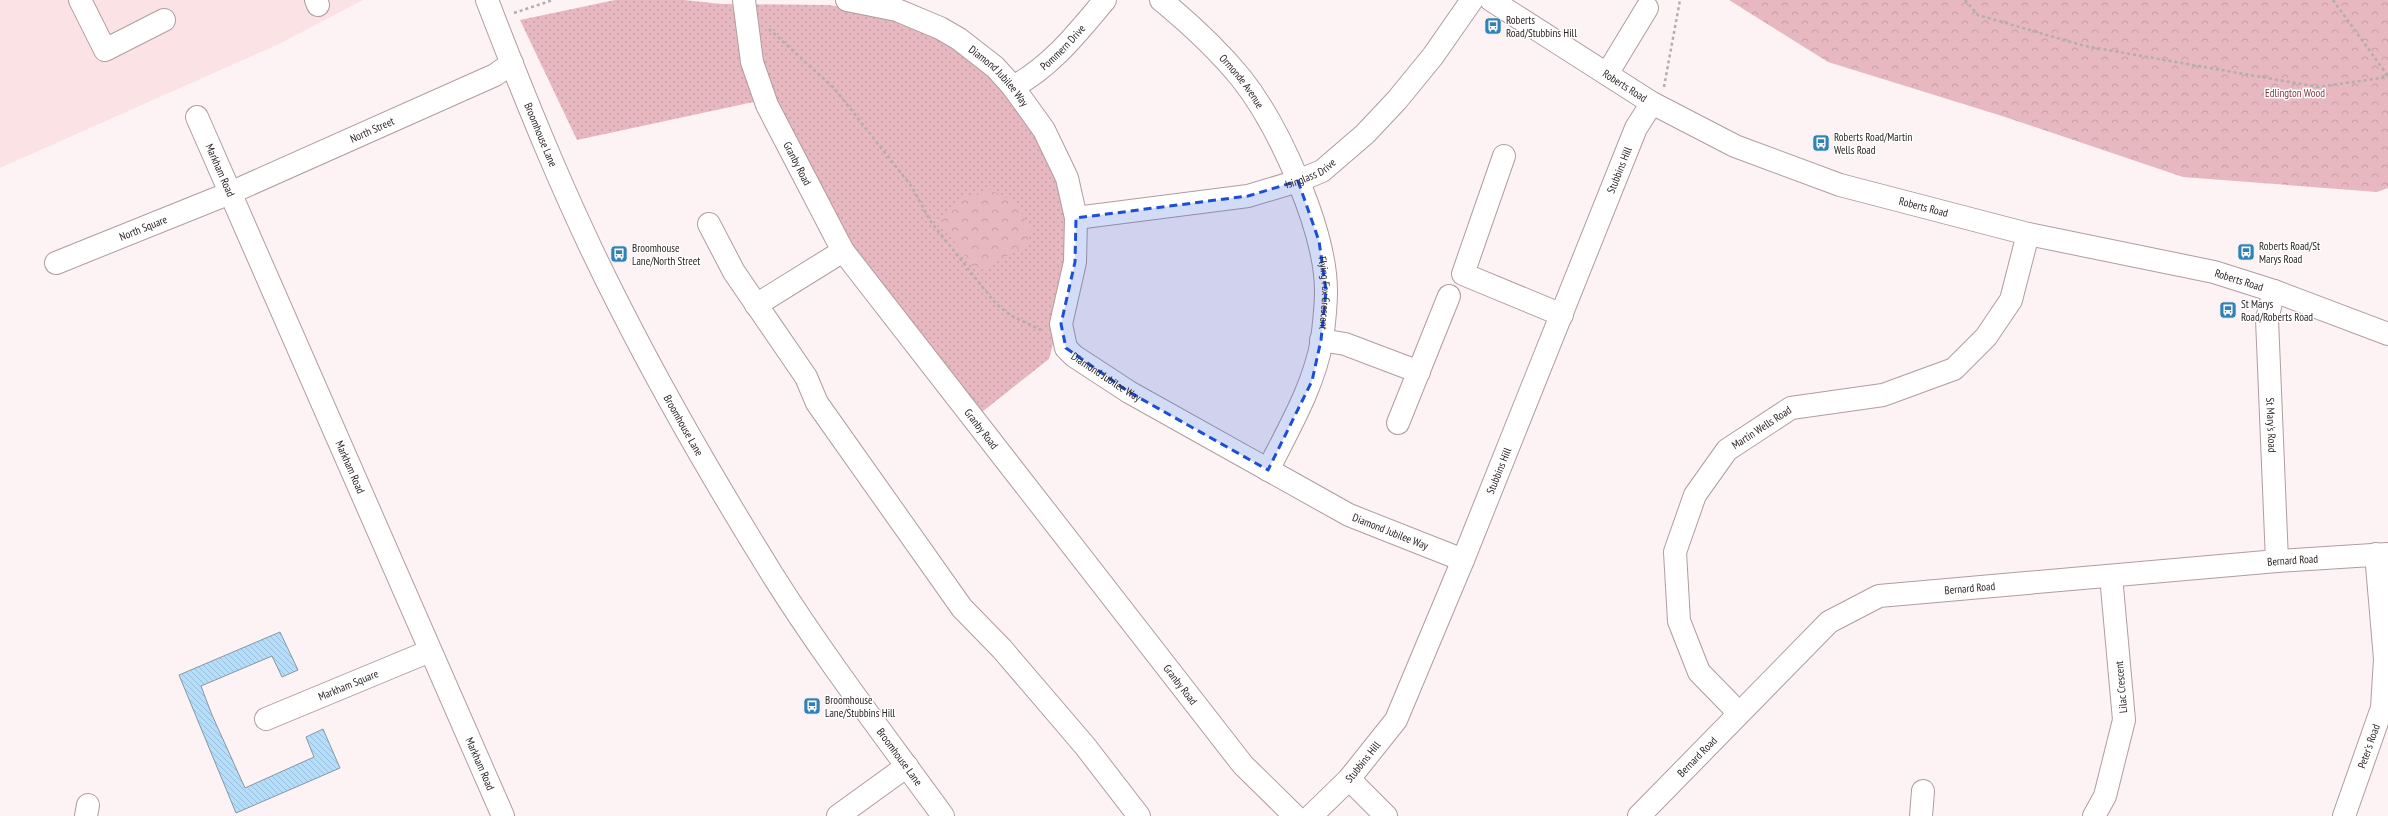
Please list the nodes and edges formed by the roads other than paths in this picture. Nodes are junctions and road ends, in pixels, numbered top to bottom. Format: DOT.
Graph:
graph roads {
  1 [pos="80,0"];
  2 [pos="487,0"];
  3 [pos="847,0"];
  4 [pos="1105,0"];
  5 [pos="1161,0"];
  6 [pos="1472,0"];
  7 [pos="1491,0"];
  8 [pos="907,6"];
  9 [pos="1647,8"];
  10 [pos="745,9"];
  11 [pos="164,20"];
  12 [pos="512,63"];
  13 [pos="1607,74"];
  14 [pos="1014,87"];
  15 [pos="1656,105"];
  16 [pos="197,117"];
  17 [pos="1504,156"];
  18 [pos="1298,181"];
  19 [pos="230,193"];
  20 [pos="1076,218"];
  21 [pos="709,224"];
  22 [pos="2028,234"];
  23 [pos="843,251"];
  24 [pos="56,263"];
  25 [pos="2274,291"];
  26 [pos="1449,296"];
  27 [pos="756,305"];
  28 [pos="1562,315"];
  29 [pos="2388,334"];
  30 [pos="1322,340"];
  31 [pos="1419,372"];
  32 [pos="1398,423"];
  33 [pos="1268,470"];
  34 [pos="2382,554"];
  35 [pos="1463,560"];
  36 [pos="2277,561"];
  37 [pos="2111,576"];
  38 [pos="430,651"];
  39 [pos="1739,713"];
  40 [pos="266,719"];
  41 [pos="907,766"];
  42 [pos="1349,780"];
  43 [pos="1923,791"];
  44 [pos="502,816"];
  45 [pos="838,816"];
  46 [pos="943,816"];
  47 [pos="1139,816"];
  48 [pos="1295,816"];
  49 [pos="1311,816"];
  50 [pos="1386,816"];
  51 [pos="1639,816"];
  52 [pos="1921,816"];
  53 [pos="2094,816"];
  54 [pos="2344,816"];
  1 -- 11 [label="street"];
  2 -- 12 [label="street, Broomhouse Lane"];
  3 -- 8 [label="street, Diamond Jubilee Way"];
  4 -- 14 [label="street, Pommern Drive"];
  5 -- 18 [label="street, Ormonde Avenue"];
  6 -- 18 [label="street, Isinglass Drive"];
  7 -- 13 [label="street, Roberts Road"];
  8 -- 14 [label="street, Diamond Jubilee Way"];
  9 -- 13 [label="street"];
  10 -- 23 [label="street, Granby Road"];
  12 -- 19 [label="street, North Street"];
  12 -- 41 [label="street, Broomhouse Lane"];
  13 -- 15 [label="street, Roberts Road"];
  14 -- 20 [label="street, Diamond Jubilee Way"];
  15 -- 22 [label="street, Roberts Road"];
  15 -- 28 [label="street, Stubbins Hill"];
  16 -- 19 [label="street, Markham Road"];
  17 -- 28 [label="street"];
  18 -- 20 [label="street, Isinglass Drive"];
  18 -- 30 [label="street, Flying Fox Crescent"];
  19 -- 24 [label="street, North Square"];
  19 -- 38 [label="street, Markham Road"];
  20 -- 33 [label="street, Diamond Jubilee Way"];
  21 -- 27 [label="street"];
  22 -- 25 [label="street, Roberts Road"];
  22 -- 39 [label="street, Martin Wells Road"];
  23 -- 27 [label="street"];
  23 -- 48 [label="street, Granby Road"];
  25 -- 29 [label="street, Roberts Road"];
  25 -- 36 [label="street, St Mary's Road"];
  26 -- 31 [label="street"];
  27 -- 47 [label="street"];
  28 -- 35 [label="street, Stubbins Hill"];
  30 -- 31 [label="street"];
  30 -- 33 [label="street, Flying Fox Crescent"];
  31 -- 32 [label="street"];
  33 -- 35 [label="street, Diamond Jubilee Way"];
  34 -- 36 [label="street, Bernard Road"];
  34 -- 54 [label="street, Peter's Road"];
  35 -- 42 [label="street, Stubbins Hill"];
  36 -- 37 [label="street, Bernard Road"];
  37 -- 39 [label="street, Bernard Road"];
  37 -- 53 [label="street, Lilac Crescent"];
  38 -- 40 [label="street, Markham Square"];
  38 -- 44 [label="street, Markham Road"];
  39 -- 51 [label="street, Bernard Road"];
  41 -- 45 [label="street"];
  41 -- 46 [label="street, Broomhouse Lane"];
  42 -- 49 [label="street, Stubbins Hill"];
  42 -- 50 [label="street"];
  43 -- 52 [label="street"];
}
